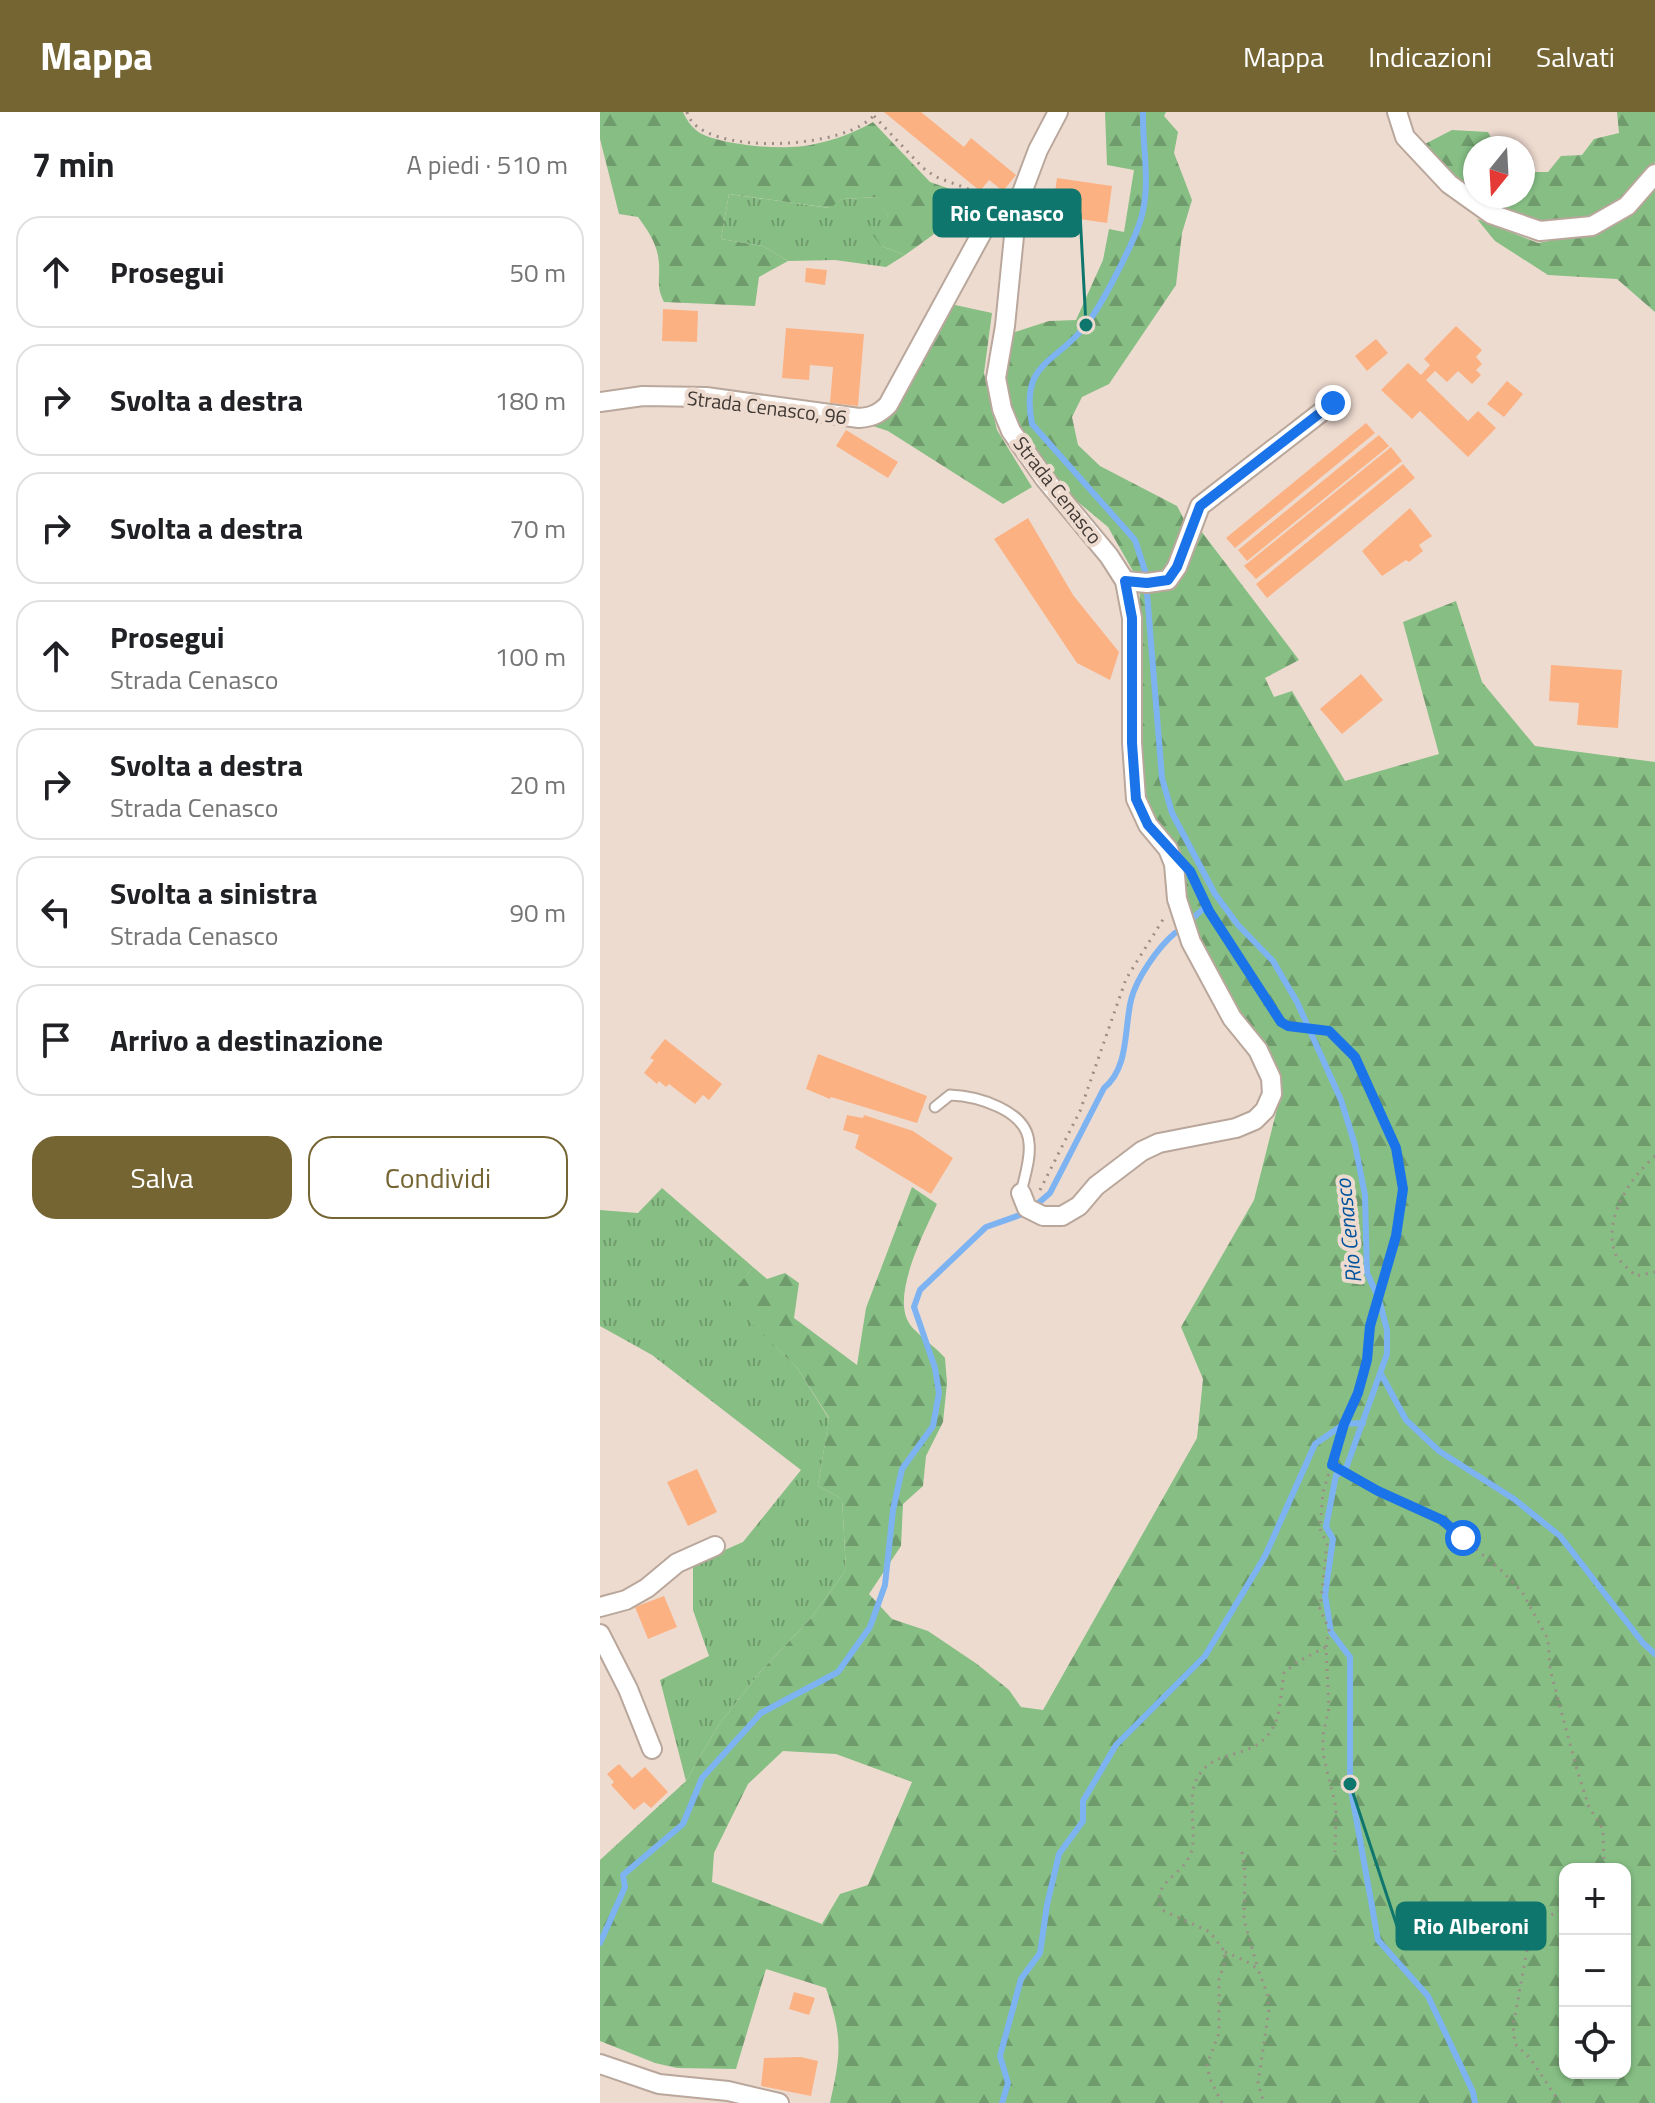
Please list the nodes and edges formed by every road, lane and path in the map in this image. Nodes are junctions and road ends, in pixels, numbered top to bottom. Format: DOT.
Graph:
graph roads {
  1 [pos="687,112"];
  2 [pos="1058,112"];
  3 [pos="1397,112"];
  4 [pos="875,114"];
  5 [pos="1655,174"];
  6 [pos="1009,203"];
  7 [pos="600,402"];
  8 [pos="1333,403"];
  9 [pos="1125,581"];
  10 [pos="1194,880"];
  11 [pos="1177,899"];
  12 [pos="935,1107"];
  13 [pos="1655,1156"];
  14 [pos="1023,1197"];
  15 [pos="1655,1272"];
  16 [pos="1332,1465"];
  17 [pos="715,1546"];
  18 [pos="600,1607"];
  19 [pos="600,1634"];
  20 [pos="1326,1647"];
  21 [pos="652,1749"];
  22 [pos="1242,1852"];
  23 [pos="1335,1852"];
  24 [pos="1604,1863"];
  25 [pos="1559,1912"];
  26 [pos="1225,1952"];
  27 [pos="1258,1969"];
  28 [pos="600,2064"];
  29 [pos="779,2103"];
  30 [pos="1222,2103"];
  31 [pos="1264,2103"];
  32 [pos="1560,2103"];
  1 -- 4 [label="path"];
  2 -- 6 [label="street, Strada Cenasco"];
  3 -- 5 [label="street"];
  4 -- 6 [label="path"];
  6 -- 7 [label="street, Strada Cenasco, 96"];
  6 -- 9 [label="street, Strada Cenasco"];
  8 -- 9 [label="street"];
  9 -- 11 [label="street, Strada Cenasco"];
  10 -- 16 [label="path"];
  11 -- 14 [label="path"];
  11 -- 14 [label="street, Strada Cenasco"];
  12 -- 14 [label="lane"];
  13 -- 15 [label="path"];
  16 -- 20 [label="path"];
  16 -- 24 [label="path"];
  17 -- 18 [label="street"];
  19 -- 21 [label="street"];
  20 -- 23 [label="path"];
  20 -- 26 [label="path"];
  22 -- 27 [label="path"];
  25 -- 32 [label="path"];
  26 -- 27 [label="path"];
  26 -- 30 [label="path"];
  27 -- 31 [label="path"];
  28 -- 29 [label="street"];
}
